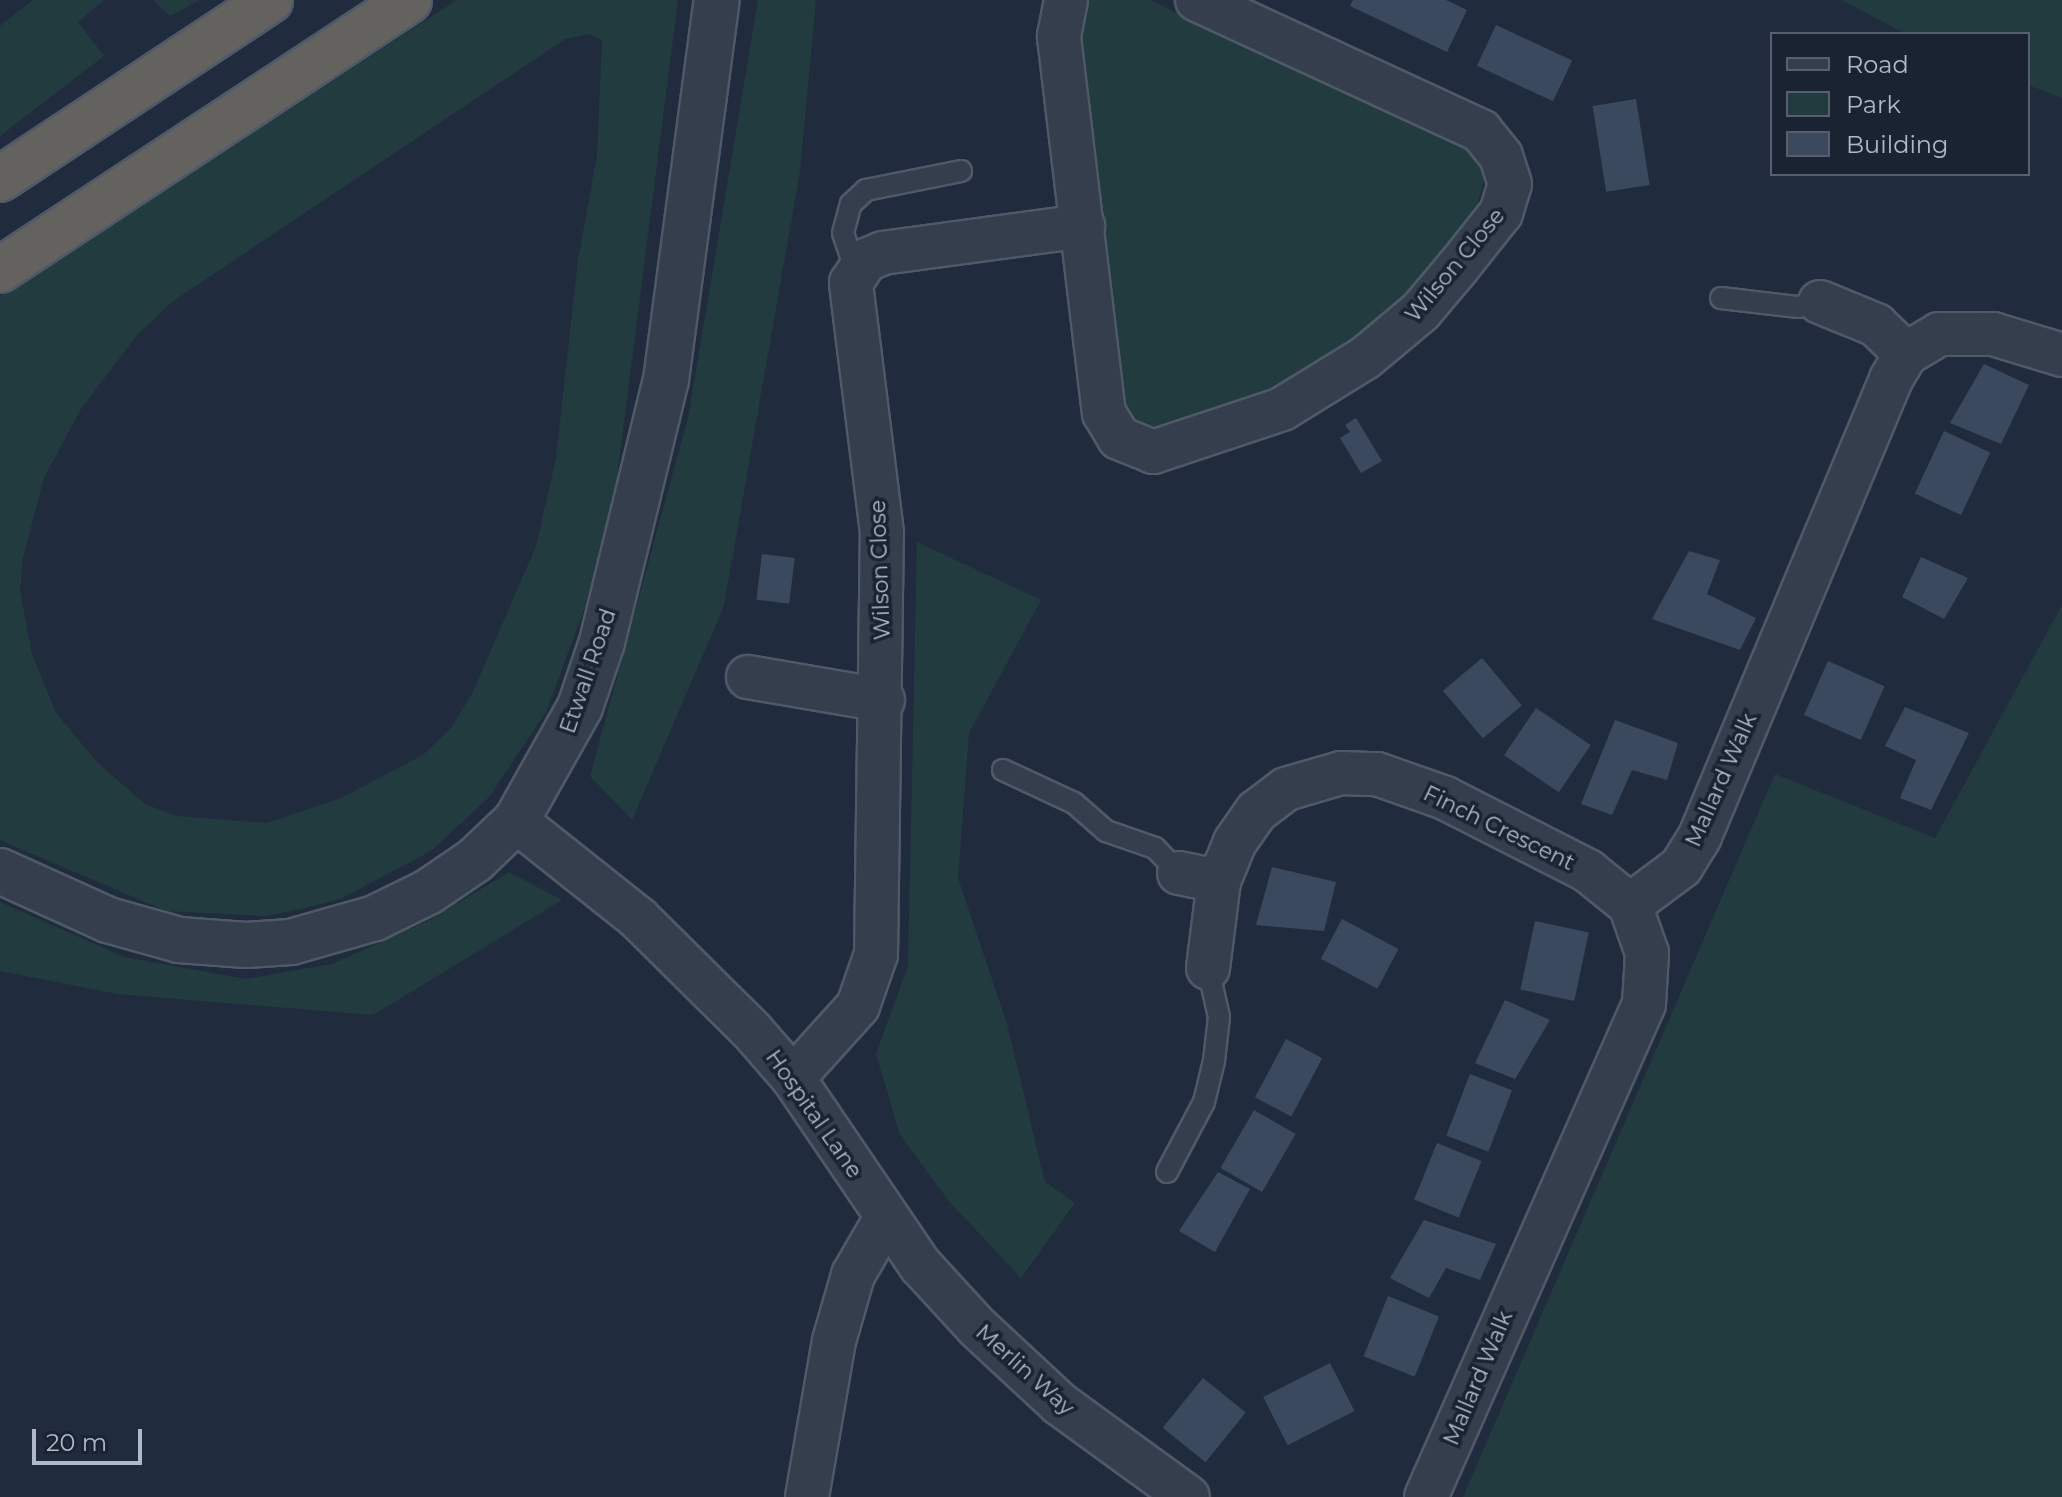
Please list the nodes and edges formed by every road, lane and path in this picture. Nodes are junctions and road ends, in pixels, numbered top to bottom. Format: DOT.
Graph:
graph roads {
  1 [pos="270,0"];
  2 [pos="409,0"];
  3 [pos="717,0"];
  4 [pos="1066,0"];
  5 [pos="1197,0"];
  6 [pos="961,171"];
  7 [pos="0,179"];
  8 [pos="1083,226"];
  9 [pos="0,270"];
  10 [pos="856,271"];
  11 [pos="1721,298"];
  12 [pos="1820,302"];
  13 [pos="1906,354"];
  14 [pos="2062,355"];
  15 [pos="748,677"];
  16 [pos="883,700"];
  17 [pos="1003,770"];
  18 [pos="516,821"];
  19 [pos="0,871"];
  20 [pos="1199,877"];
  21 [pos="1630,905"];
  22 [pos="1208,968"];
  23 [pos="793,1078"];
  24 [pos="1167,1172"];
  25 [pos="886,1218"];
  26 [pos="807,1497"];
  27 [pos="1188,1497"];
  28 [pos="1426,1497"];
  1 -- 7 [label="highway"];
  2 -- 9 [label="highway"];
  3 -- 18 [label="street, Etwall Road"];
  4 -- 8 [label="street, Wilson Close"];
  5 -- 8 [label="street, Wilson Close"];
  6 -- 10 [label="lane"];
  8 -- 10 [label="street"];
  10 -- 16 [label="street, Wilson Close"];
  11 -- 12 [label="lane"];
  12 -- 13 [label="street"];
  13 -- 14 [label="street"];
  13 -- 21 [label="street, Mallard Walk"];
  15 -- 16 [label="street"];
  16 -- 23 [label="street, Wilson Close"];
  17 -- 20 [label="lane"];
  18 -- 19 [label="street, Etwall Road"];
  18 -- 23 [label="street, Hospital Lane"];
  20 -- 21 [label="street, Finch Crescent"];
  20 -- 22 [label="street, Finch Crescent"];
  21 -- 28 [label="street, Mallard Walk"];
  22 -- 24 [label="lane"];
  23 -- 25 [label="street, Hospital Lane"];
  25 -- 26 [label="street"];
  25 -- 27 [label="street, Merlin Way"];
}
